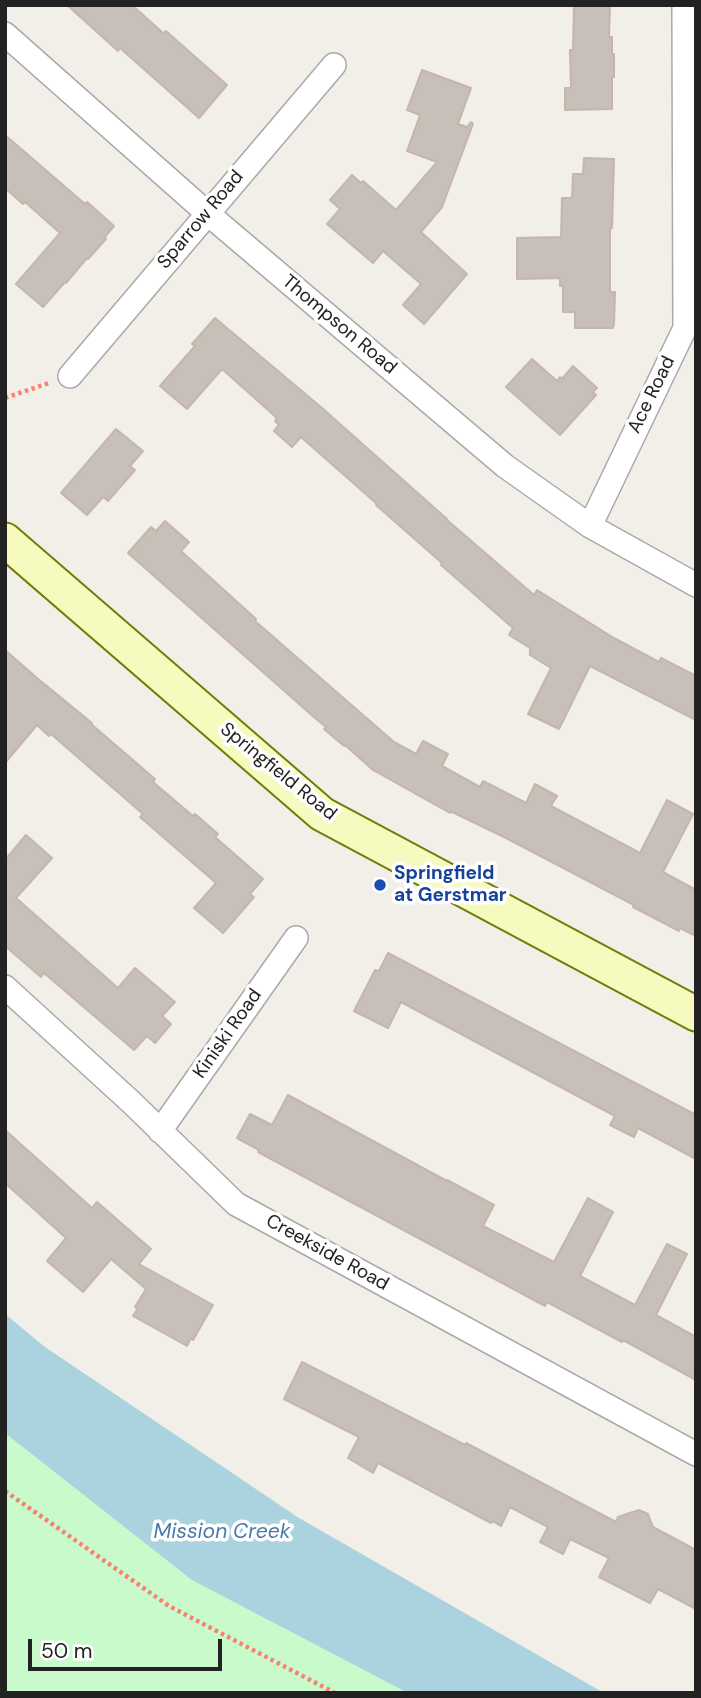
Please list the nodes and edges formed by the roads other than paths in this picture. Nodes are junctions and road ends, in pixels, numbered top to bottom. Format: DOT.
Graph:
graph roads {
  1 [pos="684,5"];
  2 [pos="5,34"];
  3 [pos="334,65"];
  4 [pos="207,213"];
  5 [pos="70,376"];
  6 [pos="590,526"];
  7 [pos="5,540"];
  8 [pos="696,585"];
  9 [pos="296,938"];
  10 [pos="5,987"];
  11 [pos="696,1014"];
  12 [pos="160,1130"];
  13 [pos="696,1454"];
  1 -- 6 [label="street, Ace Road"];
  2 -- 4 [label="street, Thompson Road"];
  3 -- 4 [label="street, Sparrow Road"];
  4 -- 5 [label="street, Sparrow Road"];
  4 -- 6 [label="street, Thompson Road"];
  6 -- 8 [label="street, Thompson Road"];
  7 -- 11 [label="main road, Springfield Road"];
  9 -- 12 [label="street, Kiniski Road"];
  10 -- 12 [label="street, Creekside Road"];
  12 -- 13 [label="street, Creekside Road"];
}
